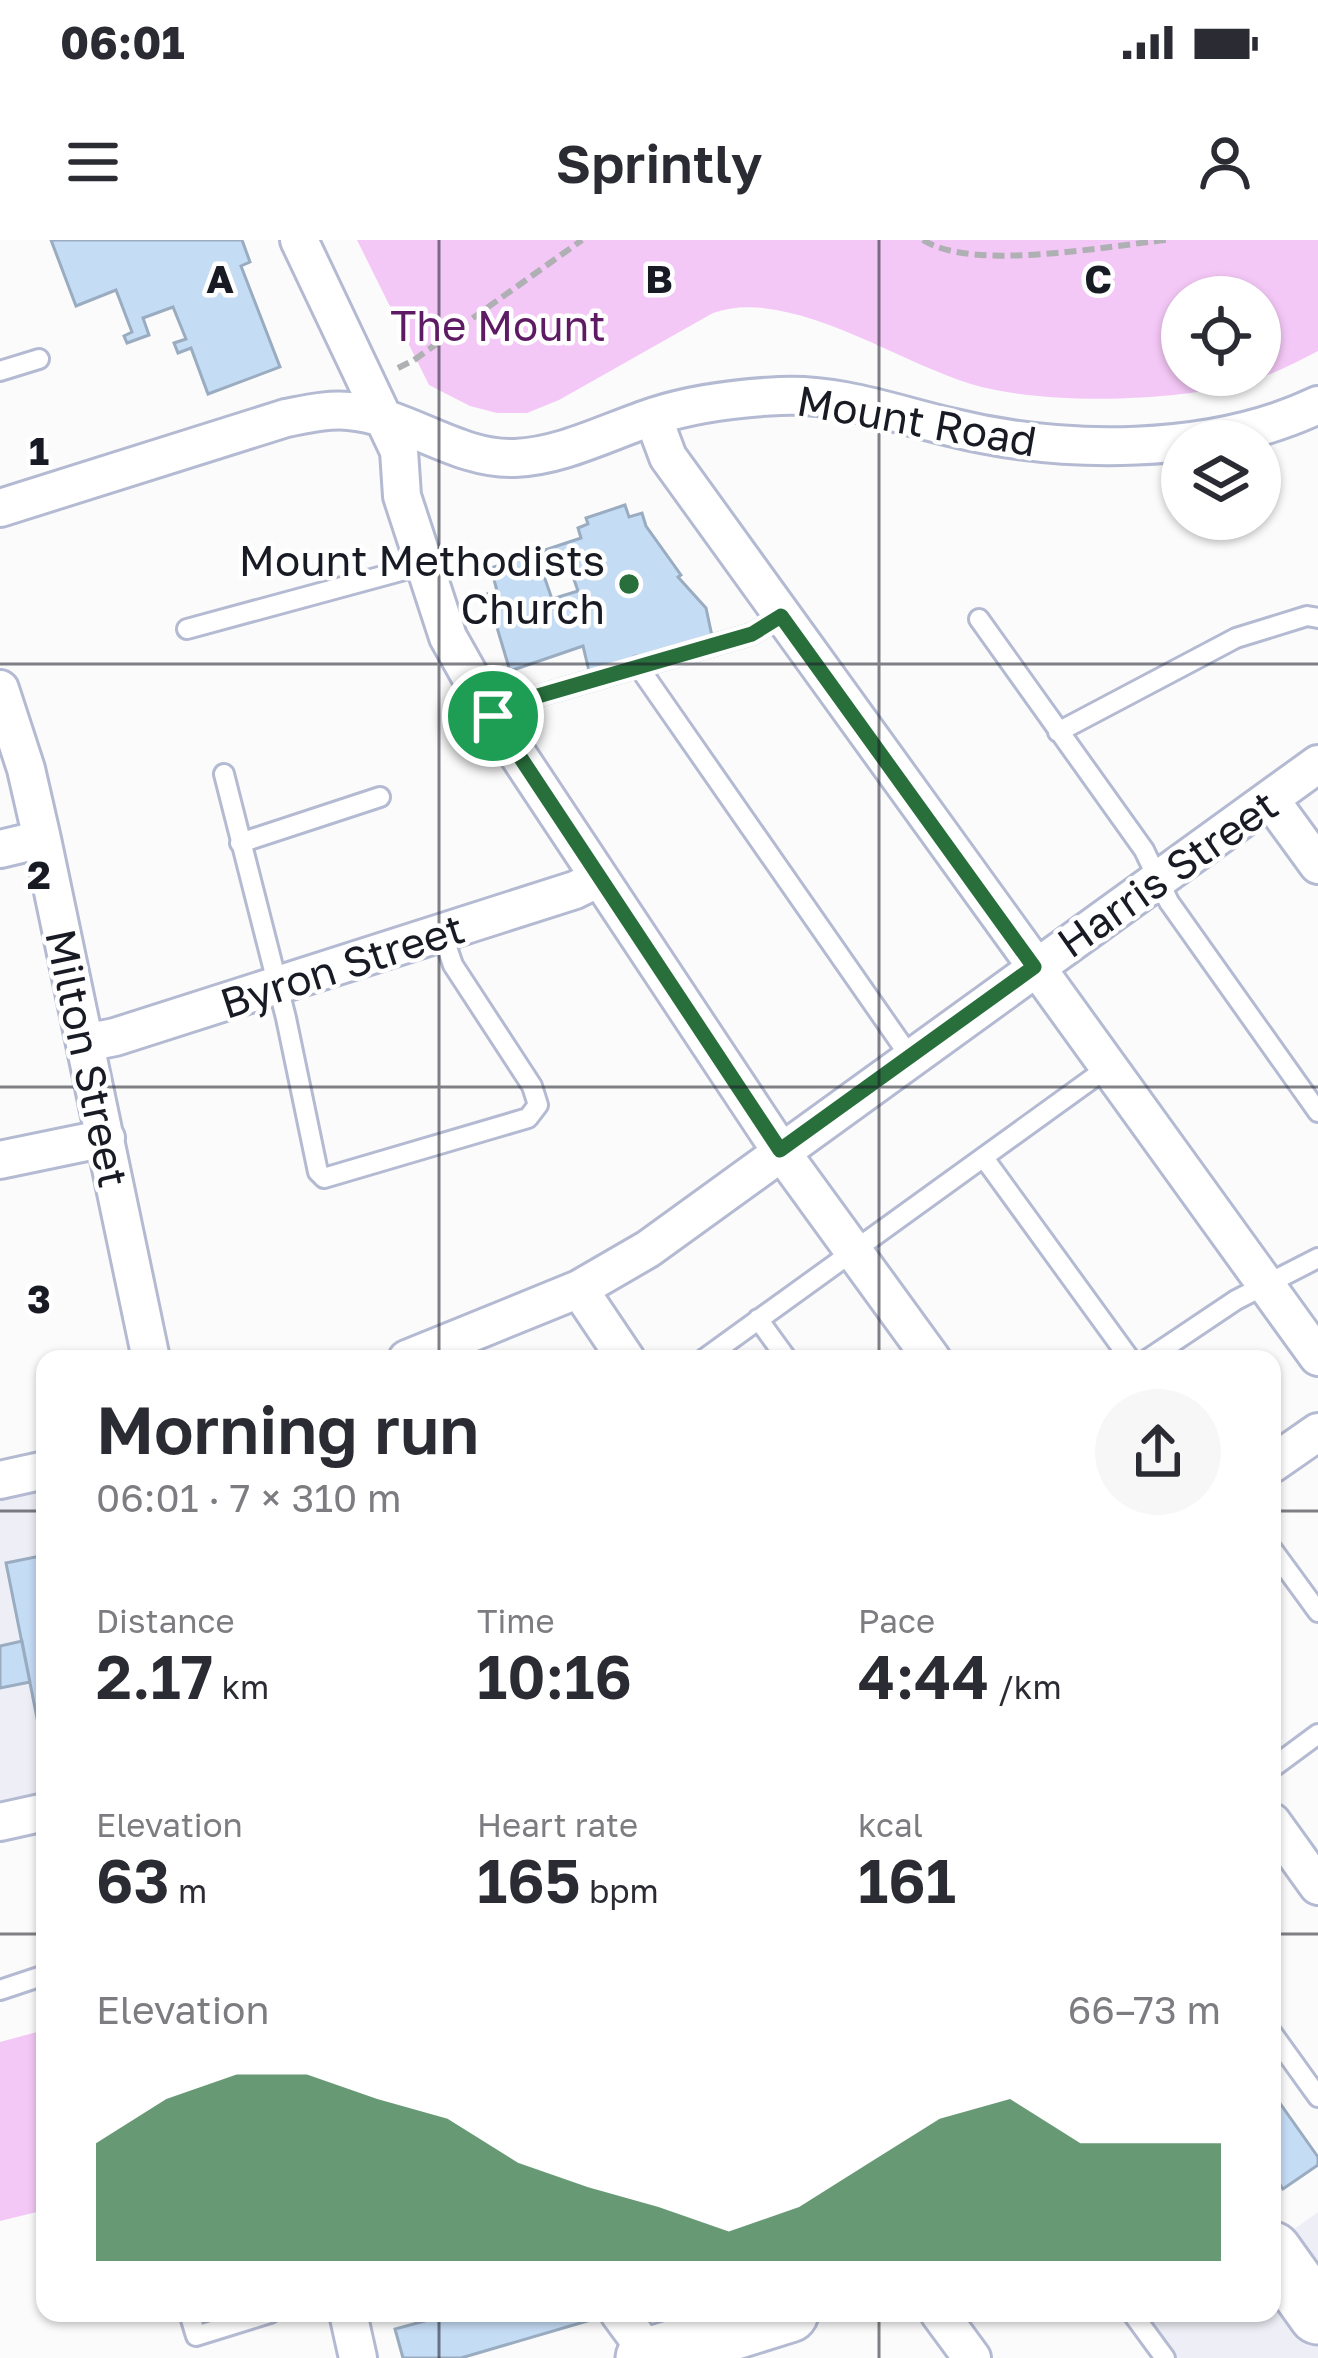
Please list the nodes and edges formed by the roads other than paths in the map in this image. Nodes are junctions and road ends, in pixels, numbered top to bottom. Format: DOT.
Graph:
graph roads {
  1 [pos="299,240"];
  2 [pos="39,359"];
  3 [pos="0,371"];
  4 [pos="1318,405"];
  5 [pos="653,417"];
  6 [pos="382,418"];
  7 [pos="0,508"];
  8 [pos="423,565"];
  9 [pos="781,616"];
  10 [pos="1318,618"];
  11 [pos="979,619"];
  12 [pos="187,629"];
  13 [pos="638,666"];
  14 [pos="0,689"];
  15 [pos="493,716"];
  16 [pos="1058,732"];
  17 [pos="1318,764"];
  18 [pos="224,774"];
  19 [pos="380,797"];
  20 [pos="1270,799"];
  21 [pos="42,839"];
  22 [pos="240,843"];
  23 [pos="0,849"];
  24 [pos="1318,865"];
  25 [pos="597,879"];
  26 [pos="1157,880"];
  27 [pos="442,933"];
  28 [pos="1034,967"];
  29 [pos="275,986"];
  30 [pos="85,1043"];
  31 [pos="911,1058"];
  32 [pos="1107,1068"];
  33 [pos="1318,1112"];
  34 [pos="106,1138"];
  35 [pos="780,1150"];
  36 [pos="983,1158"];
  37 [pos="0,1160"];
  38 [pos="854,1251"];
  39 [pos="1318,1258"];
  40 [pos="1267,1286"];
  41 [pos="579,1289"];
  42 [pos="758,1319"];
  43 [pos="149,1350"];
  44 [pos="429,1350"];
  45 [pos="620,1350"];
  46 [pos="716,1350"];
  47 [pos="780,1350"];
  48 [pos="926,1350"];
  49 [pos="1123,1350"];
  50 [pos="1161,1350"];
  51 [pos="1318,1357"];
  52 [pos="1318,1432"];
  53 [pos="1281,1458"];
  54 [pos="36,1472"];
  55 [pos="0,1480"];
  56 [pos="1281,1561"];
  57 [pos="1318,1612"];
  58 [pos="1318,1734"];
  59 [pos="1281,1761"];
  60 [pos="36,1818"];
  61 [pos="0,1822"];
  62 [pos="1281,1835"];
  63 [pos="1318,1886"];
  64 [pos="36,1979"];
  65 [pos="0,1990"];
  66 [pos="1281,2046"];
  67 [pos="1318,2097"];
  68 [pos="1281,2264"];
  69 [pos="1318,2315"];
  70 [pos="192,2322"];
  71 [pos="241,2322"];
  72 [pos="350,2322"];
  73 [pos="625,2322"];
  74 [pos="761,2322"];
  75 [pos="946,2322"];
  76 [pos="1139,2322"];
  77 [pos="358,2358"];
  78 [pos="649,2358"];
  79 [pos="972,2358"];
  80 [pos="1165,2358"];
  1 -- 6 [label="street"];
  2 -- 3 [label="lane"];
  4 -- 5 [label="street, Mount Road"];
  5 -- 6 [label="street, Mount Road"];
  5 -- 9 [label="street"];
  6 -- 7 [label="street, Mount Road"];
  6 -- 8 [label="street"];
  8 -- 12 [label="lane"];
  8 -- 15 [label="street"];
  9 -- 13 [label="lane"];
  9 -- 28 [label="street"];
  10 -- 16 [label="lane"];
  11 -- 16 [label="lane"];
  13 -- 15 [label="lane"];
  13 -- 31 [label="lane"];
  14 -- 21 [label="street, Milton Street"];
  15 -- 25 [label="street"];
  16 -- 26 [label="lane"];
  17 -- 20 [label="street, Harris Street"];
  18 -- 22 [label="lane"];
  19 -- 22 [label="lane"];
  20 -- 24 [label="street"];
  20 -- 26 [label="street, Harris Street"];
  21 -- 23 [label="street"];
  21 -- 30 [label="street, Milton Street"];
  22 -- 29 [label="lane"];
  25 -- 27 [label="street, Byron Street"];
  25 -- 35 [label="street"];
  26 -- 28 [label="street, Harris Street"];
  26 -- 33 [label="lane"];
  27 -- 29 [label="street, Byron Street"];
  27 -- 29 [label="lane"];
  28 -- 31 [label="street, Harris Street"];
  28 -- 32 [label="street"];
  29 -- 30 [label="street, Byron Street"];
  30 -- 34 [label="street, Milton Street"];
  31 -- 35 [label="street, Harris Street"];
  32 -- 36 [label="lane"];
  32 -- 40 [label="street"];
  34 -- 37 [label="street"];
  34 -- 43 [label="street, Milton Street"];
  35 -- 38 [label="street"];
  35 -- 41 [label="street, Harris Street"];
  36 -- 38 [label="lane"];
  36 -- 49 [label="lane"];
  38 -- 42 [label="lane"];
  38 -- 48 [label="street"];
  39 -- 40 [label="lane"];
  40 -- 50 [label="lane"];
  40 -- 51 [label="street"];
  41 -- 44 [label="street, Harris Street"];
  41 -- 45 [label="street"];
  42 -- 46 [label="lane"];
  42 -- 47 [label="lane"];
  52 -- 53 [label="street"];
  54 -- 55 [label="street"];
  56 -- 57 [label="lane"];
  58 -- 59 [label="lane"];
  60 -- 61 [label="street"];
  62 -- 63 [label="street"];
  64 -- 65 [label="lane"];
  66 -- 67 [label="lane"];
  68 -- 69 [label="main road"];
  70 -- 71 [label="lane"];
  72 -- 77 [label="street"];
  73 -- 78 [label="street"];
  74 -- 78 [label="main road"];
  75 -- 79 [label="street"];
  76 -- 80 [label="lane"];
}
